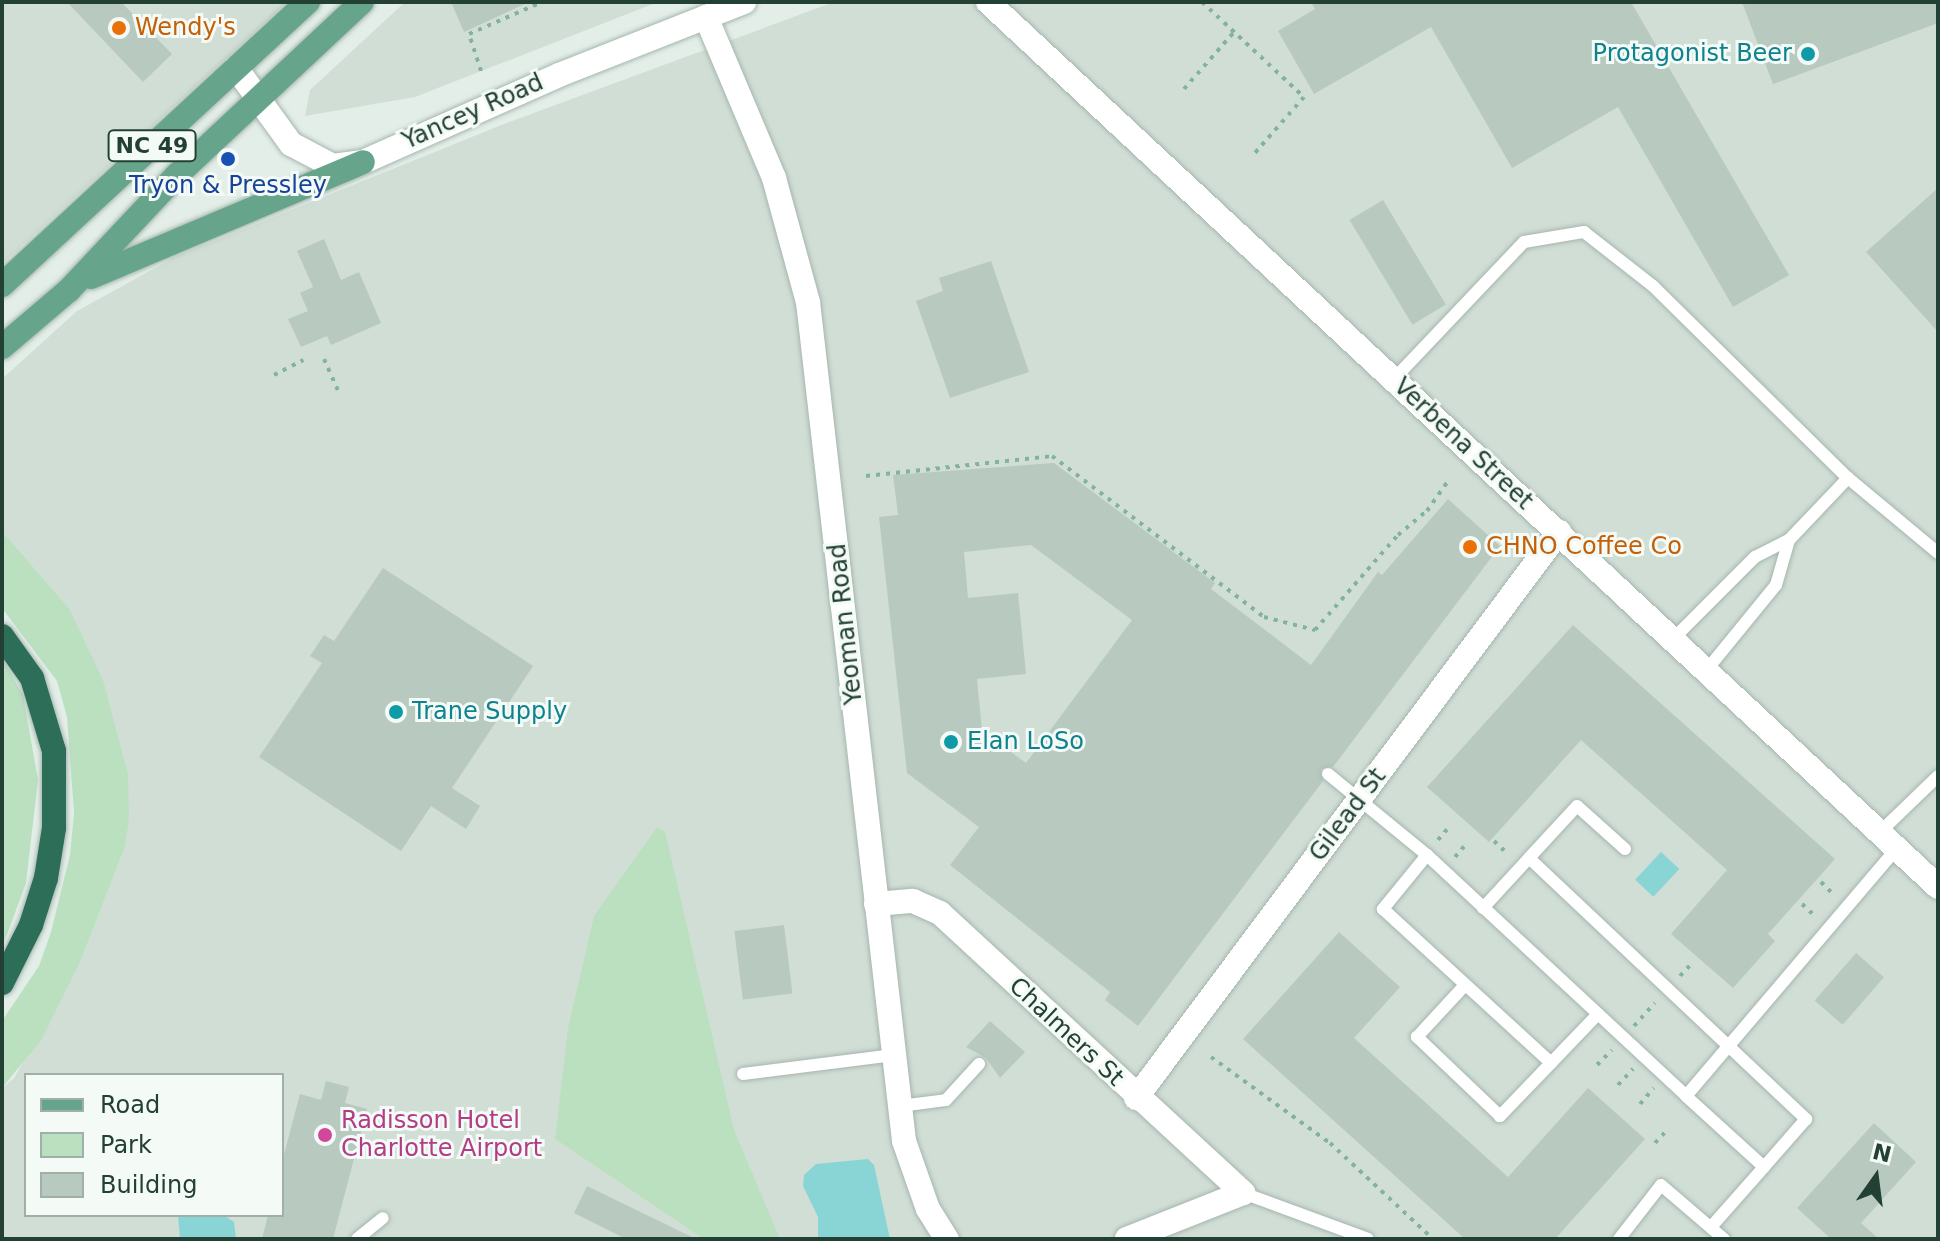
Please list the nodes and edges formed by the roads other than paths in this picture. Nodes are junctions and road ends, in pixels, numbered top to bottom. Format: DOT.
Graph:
graph roads {
  1 [pos="308,2"];
  2 [pos="362,2"];
  3 [pos="744,2"];
  4 [pos="988,2"];
  5 [pos="706,17"];
  6 [pos="236,68"];
  7 [pos="258,99"];
  8 [pos="363,162"];
  9 [pos="2,285"];
  10 [pos="69,290"];
  11 [pos="2,347"];
  12 [pos="1393,380"];
  13 [pos="1848,478"];
  14 [pos="1559,532"];
  15 [pos="1789,540"];
  16 [pos="1938,553"];
  17 [pos="2,636"];
  18 [pos="1671,641"];
  19 [pos="1705,672"];
  20 [pos="1328,774"];
  21 [pos="1938,776"];
  22 [pos="1360,800"];
  23 [pos="1888,841"];
  24 [pos="1625,849"];
  25 [pos="1427,855"];
  26 [pos="1529,858"];
  27 [pos="1938,887"];
  28 [pos="876,904"];
  29 [pos="1483,908"];
  30 [pos="2,983"];
  31 [pos="1465,985"];
  32 [pos="1598,1014"];
  33 [pos="1730,1044"];
  34 [pos="894,1055"];
  35 [pos="1551,1063"];
  36 [pos="979,1064"];
  37 [pos="743,1074"];
  38 [pos="1686,1096"];
  39 [pos="1136,1098"];
  40 [pos="900,1106"];
  41 [pos="1764,1167"];
  42 [pos="1243,1193"];
  43 [pos="383,1218"];
  44 [pos="1711,1227"];
  45 [pos="357,1239"];
  46 [pos="947,1239"];
  47 [pos="1127,1239"];
  48 [pos="1368,1239"];
  49 [pos="1619,1239"];
  50 [pos="1724,1239"];
  1 -- 6 [label="main road, NC 49"];
  2 -- 7 [label="main road, NC 49"];
  3 -- 5 [label="street, Yancey Road"];
  4 -- 12 [label="street, Verbena Street"];
  5 -- 8 [label="street, Yancey Road"];
  5 -- 28 [label="street, Yeoman Road"];
  6 -- 7 [label="street, Yancey Road"];
  6 -- 9 [label="main road, NC 49"];
  7 -- 8 [label="street, Yancey Road"];
  7 -- 10 [label="main road, NC 49"];
  8 -- 10 [label="main road"];
  10 -- 11 [label="main road, NC 49"];
  12 -- 13 [label="lane"];
  12 -- 14 [label="street, Verbena Street"];
  13 -- 15 [label="lane"];
  13 -- 16 [label="lane"];
  14 -- 18 [label="street, Verbena Street"];
  14 -- 22 [label="street, Gilead St"];
  15 -- 18 [label="lane"];
  15 -- 19 [label="lane"];
  17 -- 30 [label="highway"];
  18 -- 19 [label="street, Verbena Street"];
  19 -- 23 [label="street, Verbena Street"];
  20 -- 22 [label="lane"];
  21 -- 23 [label="lane"];
  22 -- 25 [label="lane"];
  22 -- 39 [label="street, Gilead St"];
  23 -- 27 [label="street, Verbena Street"];
  23 -- 33 [label="lane"];
  24 -- 26 [label="lane"];
  25 -- 29 [label="lane"];
  25 -- 31 [label="lane"];
  26 -- 29 [label="lane"];
  26 -- 33 [label="lane"];
  28 -- 34 [label="street, Yeoman Road"];
  28 -- 39 [label="street, Chalmers St"];
  29 -- 32 [label="lane"];
  31 -- 35 [label="lane"];
  31 -- 35 [label="lane"];
  32 -- 35 [label="lane"];
  32 -- 38 [label="lane"];
  33 -- 38 [label="lane"];
  33 -- 41 [label="lane"];
  34 -- 37 [label="lane"];
  34 -- 40 [label="street, Yeoman Road"];
  36 -- 40 [label="lane"];
  38 -- 41 [label="lane"];
  39 -- 42 [label="street, Chalmers St"];
  40 -- 46 [label="street, Yeoman Road"];
  41 -- 44 [label="lane"];
  42 -- 47 [label="street"];
  42 -- 48 [label="lane"];
  43 -- 45 [label="lane"];
  44 -- 49 [label="lane"];
  44 -- 50 [label="lane"];
}
